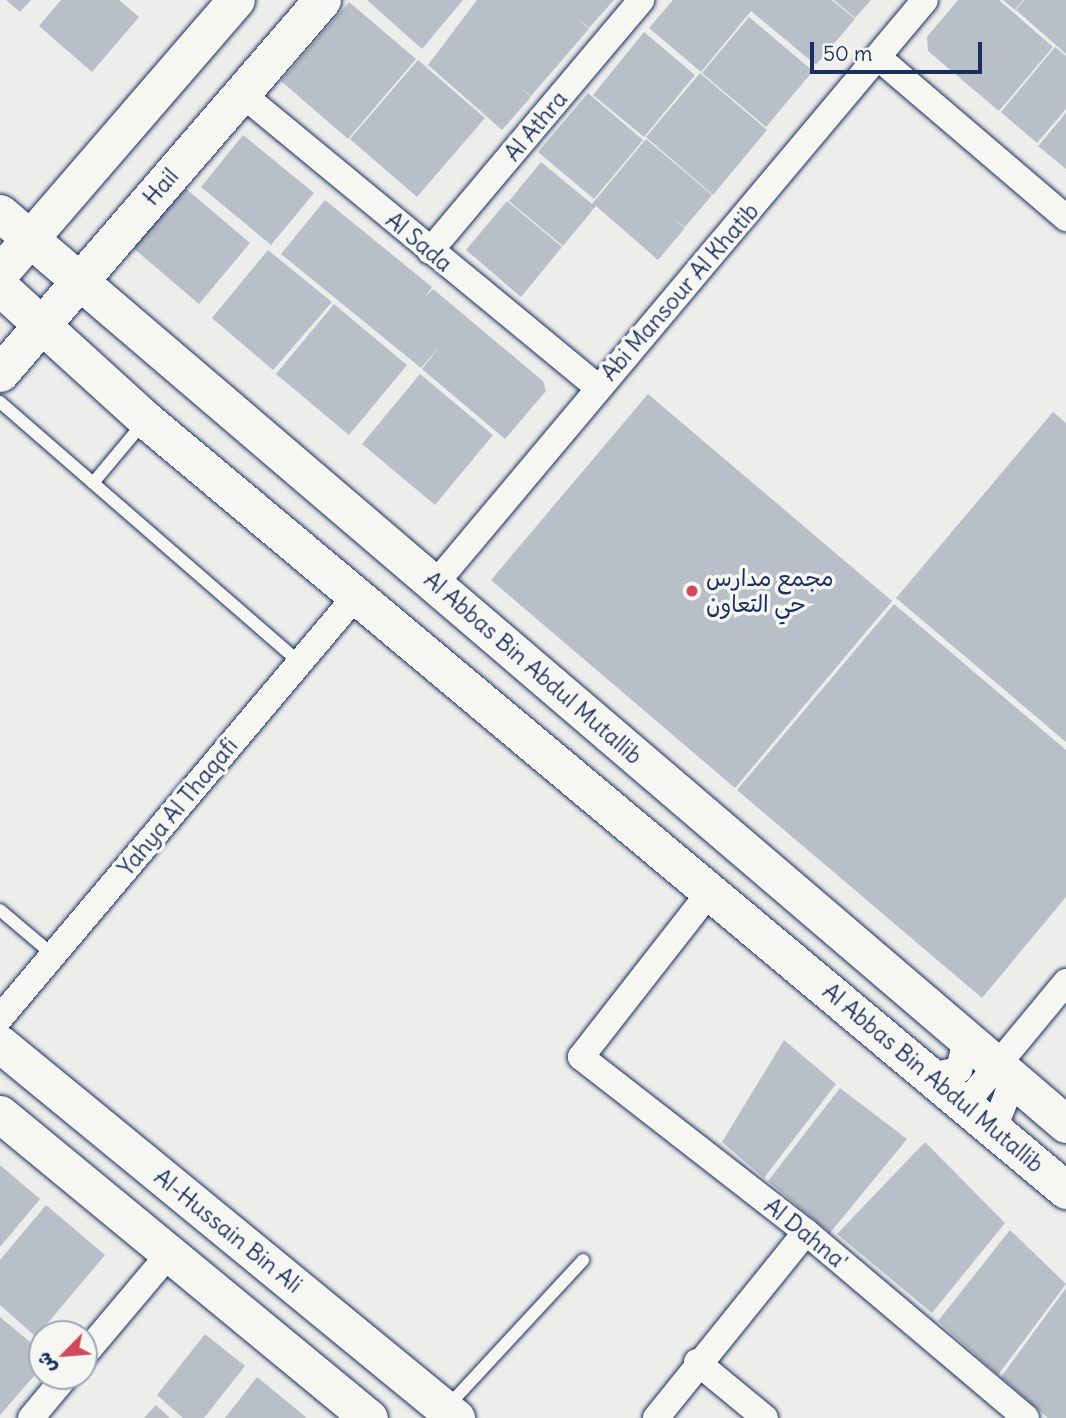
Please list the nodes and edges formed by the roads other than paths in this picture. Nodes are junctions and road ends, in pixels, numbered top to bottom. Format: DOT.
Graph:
graph roads {
  1 [pos="236,0"];
  2 [pos="322,0"];
  3 [pos="641,0"];
  4 [pos="925,0"];
  5 [pos="880,59"];
  6 [pos="242,94"];
  7 [pos="0,213"];
  8 [pos="1066,218"];
  9 [pos="30,238"];
  10 [pos="430,251"];
  11 [pos="0,273"];
  12 [pos="79,280"];
  13 [pos="0,287"];
  14 [pos="41,325"];
  15 [pos="0,373"];
  16 [pos="598,387"];
  17 [pos="0,402"];
  18 [pos="146,420"];
  19 [pos="93,483"];
  20 [pos="435,584"];
  21 [pos="356,596"];
  22 [pos="300,663"];
  23 [pos="709,893"];
  24 [pos="0,910"];
  25 [pos="53,955"];
  26 [pos="1066,982"];
  27 [pos="0,1018"];
  28 [pos="966,1039"];
  29 [pos="0,1044"];
  30 [pos="932,1076"];
  31 [pos="1009,1076"];
  32 [pos="966,1103"];
  33 [pos="0,1114"];
  34 [pos="1066,1124"];
  35 [pos="994,1128"];
  36 [pos="1066,1190"];
  37 [pos="806,1232"];
  38 [pos="169,1254"];
  39 [pos="583,1260"];
  40 [pos="98,1338"];
  41 [pos="697,1362"];
  42 [pos="54,1390"];
  43 [pos="451,1414"];
  44 [pos="31,1418"];
  45 [pos="369,1418"];
  46 [pos="656,1418"];
  47 [pos="765,1418"];
  48 [pos="1026,1418"];
  1 -- 9 [label="street"];
  2 -- 6 [label="street, Hail"];
  3 -- 10 [label="street, Al Athra"];
  4 -- 5 [label="street, Abi Mansour Al Khatib"];
  5 -- 8 [label="street"];
  5 -- 16 [label="street, Abi Mansour Al Khatib"];
  6 -- 10 [label="street, Al Sada"];
  6 -- 12 [label="street, Hail"];
  7 -- 9 [label="street, Al Abbas Bin Abdul Mutallib"];
  9 -- 11 [label="street"];
  9 -- 12 [label="street, Al Abbas Bin Abdul Mutallib"];
  10 -- 16 [label="street, Al Sada"];
  12 -- 14 [label="street, Hail"];
  12 -- 20 [label="street, Al Abbas Bin Abdul Mutallib"];
  13 -- 14 [label="street, Al Abbas Bin Abdul Mutallib"];
  14 -- 15 [label="street, Hail"];
  14 -- 18 [label="street, Al Abbas Bin Abdul Mutallib"];
  16 -- 20 [label="street, Abi Mansour Al Khatib"];
  17 -- 19 [label="lane"];
  18 -- 19 [label="lane"];
  18 -- 21 [label="street, Al Abbas Bin Abdul Mutallib"];
  19 -- 22 [label="lane"];
  20 -- 28 [label="street, Al Abbas Bin Abdul Mutallib"];
  21 -- 22 [label="street, Yahya Al Thaqafi"];
  21 -- 23 [label="street, Al Abbas Bin Abdul Mutallib"];
  22 -- 25 [label="street, Yahya Al Thaqafi"];
  23 -- 30 [label="street, Al Abbas Bin Abdul Mutallib"];
  23 -- 37 [label="street, Al Dahna'"];
  24 -- 25 [label="lane"];
  25 -- 27 [label="street, Yahya Al Thaqafi"];
  26 -- 31 [label="street"];
  28 -- 30 [label="street"];
  28 -- 31 [label="street, Al Abbas Bin Abdul Mutallib"];
  29 -- 43 [label="street, Al-Hussain Bin Ali"];
  30 -- 32 [label="street, Al Abbas Bin Abdul Mutallib"];
  31 -- 32 [label="street"];
  31 -- 34 [label="street, Al Abbas Bin Abdul Mutallib"];
  31 -- 35 [label="street"];
  32 -- 35 [label="street, Al Abbas Bin Abdul Mutallib"];
  33 -- 38 [label="street"];
  35 -- 36 [label="street, Al Abbas Bin Abdul Mutallib"];
  37 -- 41 [label="street"];
  37 -- 48 [label="street, Al Dahna'"];
  38 -- 40 [label="street"];
  38 -- 45 [label="street"];
  39 -- 43 [label="lane"];
  41 -- 46 [label="street"];
  41 -- 47 [label="street"];
  42 -- 44 [label="street"];
}
